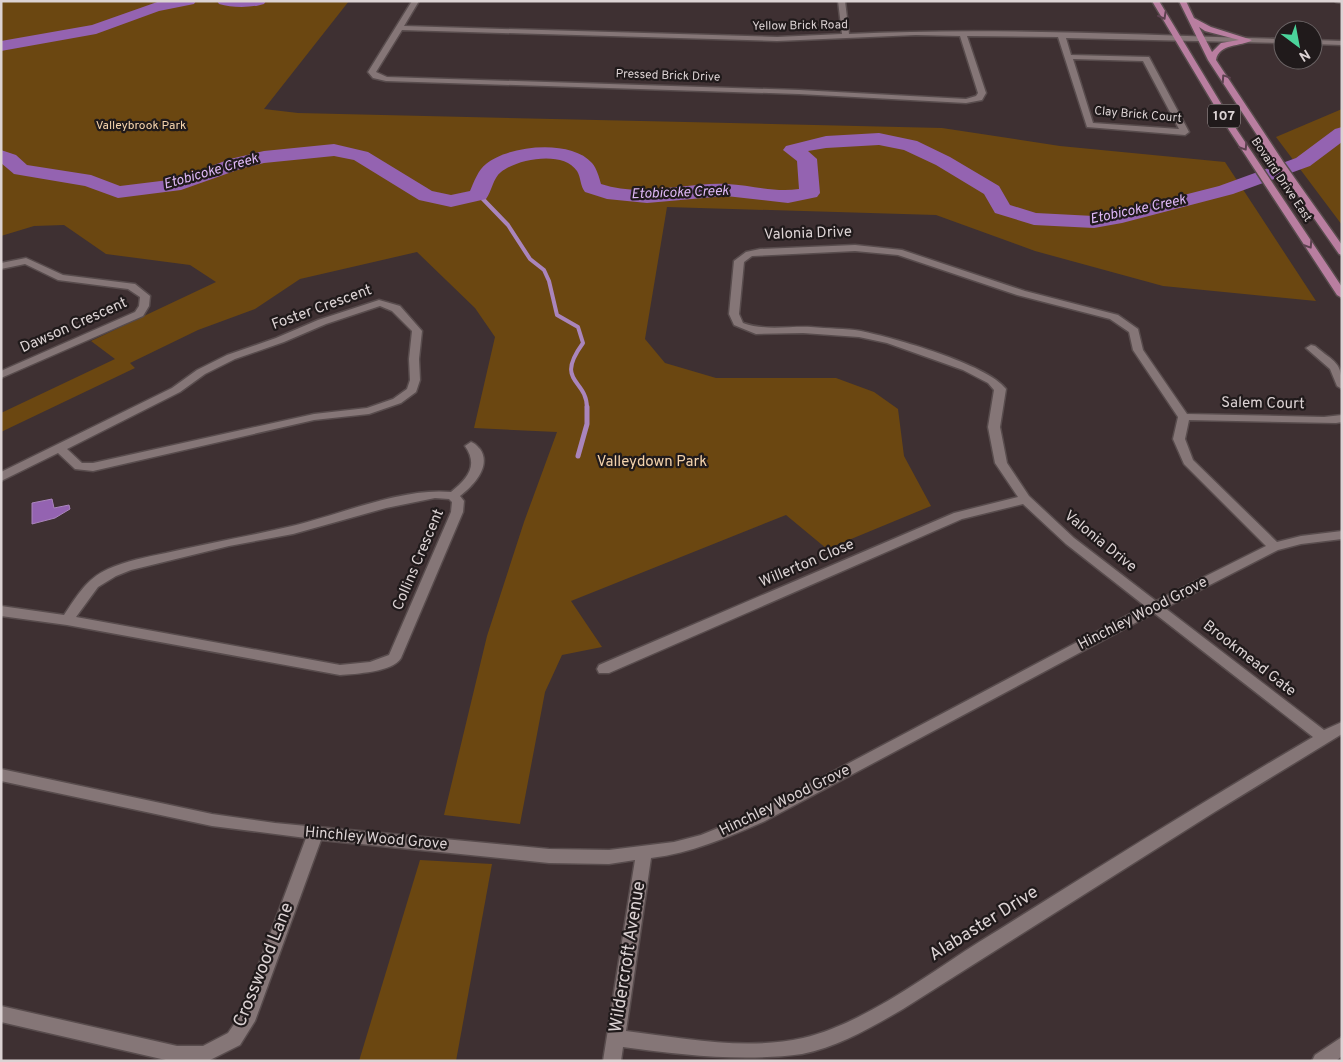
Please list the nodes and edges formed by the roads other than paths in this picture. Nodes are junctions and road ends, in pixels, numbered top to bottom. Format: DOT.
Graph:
graph roads {
  1 [pos="416,1"];
  2 [pos="841,1"];
  3 [pos="1155,1"];
  4 [pos="1182,1"];
  5 [pos="1338,1"];
  6 [pos="1342,1"];
  7 [pos="1192,20"];
  8 [pos="401,28"];
  9 [pos="963,34"];
  10 [pos="1061,35"];
  11 [pos="846,36"];
  12 [pos="1176,38"];
  13 [pos="1200,39"];
  14 [pos="1248,40"];
  15 [pos="1273,41"];
  16 [pos="1323,42"];
  17 [pos="1342,43"];
  18 [pos="1069,57"];
  19 [pos="1212,60"];
  20 [pos="1342,252"];
  21 [pos="1,266"];
  22 [pos="1342,295"];
  23 [pos="1311,348"];
  24 [pos="1,375"];
  25 [pos="1342,386"];
  26 [pos="1184,417"];
  27 [pos="1342,418"];
  28 [pos="471,446"];
  29 [pos="59,448"];
  30 [pos="1,477"];
  31 [pos="453,496"];
  32 [pos="1026,499"];
  33 [pos="1342,535"];
  34 [pos="1274,547"];
  35 [pos="1154,607"];
  36 [pos="1,611"];
  37 [pos="67,620"];
  38 [pos="604,669"];
  39 [pos="1342,727"];
  40 [pos="1324,738"];
  41 [pos="1,775"];
  42 [pos="315,834"];
  43 [pos="644,854"];
  44 [pos="1,1014"];
  45 [pos="616,1038"];
  46 [pos="1342,1045"];
  47 [pos="612,1061"];
  48 [pos="1320,1061"];
  1 -- 8 [label="street, Pressed Brick Drive"];
  2 -- 11 [label="street"];
  3 -- 12 [label="main road, Bovaird Drive East / 107, one-way"];
  4 -- 7 [label="main road, Bovaird Drive East / 107"];
  5 -- 6 [label="street"];
  7 -- 13 [label="main road, Bovaird Drive East / 107"];
  7 -- 14 [label="main road"];
  8 -- 9 [label="street, Pressed Brick Drive"];
  8 -- 11 [label="street, Yellow Brick Road"];
  9 -- 10 [label="street, Yellow Brick Road"];
  9 -- 11 [label="street, Yellow Brick Road"];
  10 -- 12 [label="street, Yellow Brick Road"];
  10 -- 18 [label="street, Clay Brick Court"];
  12 -- 13 [label="street, Yellow Brick Road"];
  12 -- 22 [label="main road, Bovaird Drive East / 107, one-way"];
  13 -- 14 [label="street, Yellow Brick Road"];
  13 -- 19 [label="main road, Bovaird Drive East / 107"];
  14 -- 15 [label="street, Yellow Brick Road"];
  14 -- 19 [label="main road"];
  16 -- 17 [label="street"];
  18 -- 18 [label="street, Clay Brick Court"];
  20 -- 19 [label="main road, Bovaird Drive East / 107, one-way"];
  21 -- 24 [label="street, Dawson Crescent"];
  23 -- 25 [label="street"];
  26 -- 27 [label="street, Salem Court"];
  26 -- 32 [label="street, Valonia Drive"];
  26 -- 34 [label="street"];
  28 -- 31 [label="street"];
  29 -- 29 [label="street, Foster Crescent"];
  29 -- 30 [label="street, Foster Crescent"];
  31 -- 37 [label="street, Collins Crescent"];
  31 -- 37 [label="street, Collins Crescent"];
  32 -- 35 [label="street, Valonia Drive"];
  32 -- 38 [label="street, Willerton Close"];
  33 -- 34 [label="street, Hinchley Wood Grove"];
  34 -- 35 [label="street, Hinchley Wood Grove"];
  35 -- 40 [label="street, Brookmead Gate"];
  35 -- 43 [label="street, Hinchley Wood Grove"];
  36 -- 37 [label="street, Collins Crescent"];
  39 -- 40 [label="street, Alabaster Drive"];
  40 -- 45 [label="street, Alabaster Drive"];
  41 -- 42 [label="street, Hinchley Wood Grove"];
  42 -- 43 [label="street, Hinchley Wood Grove"];
  42 -- 44 [label="street, Crosswood Lane"];
  43 -- 45 [label="street, Wildercroft Avenue"];
  45 -- 47 [label="street, Wildercroft Avenue"];
  46 -- 48 [label="street"];
}
